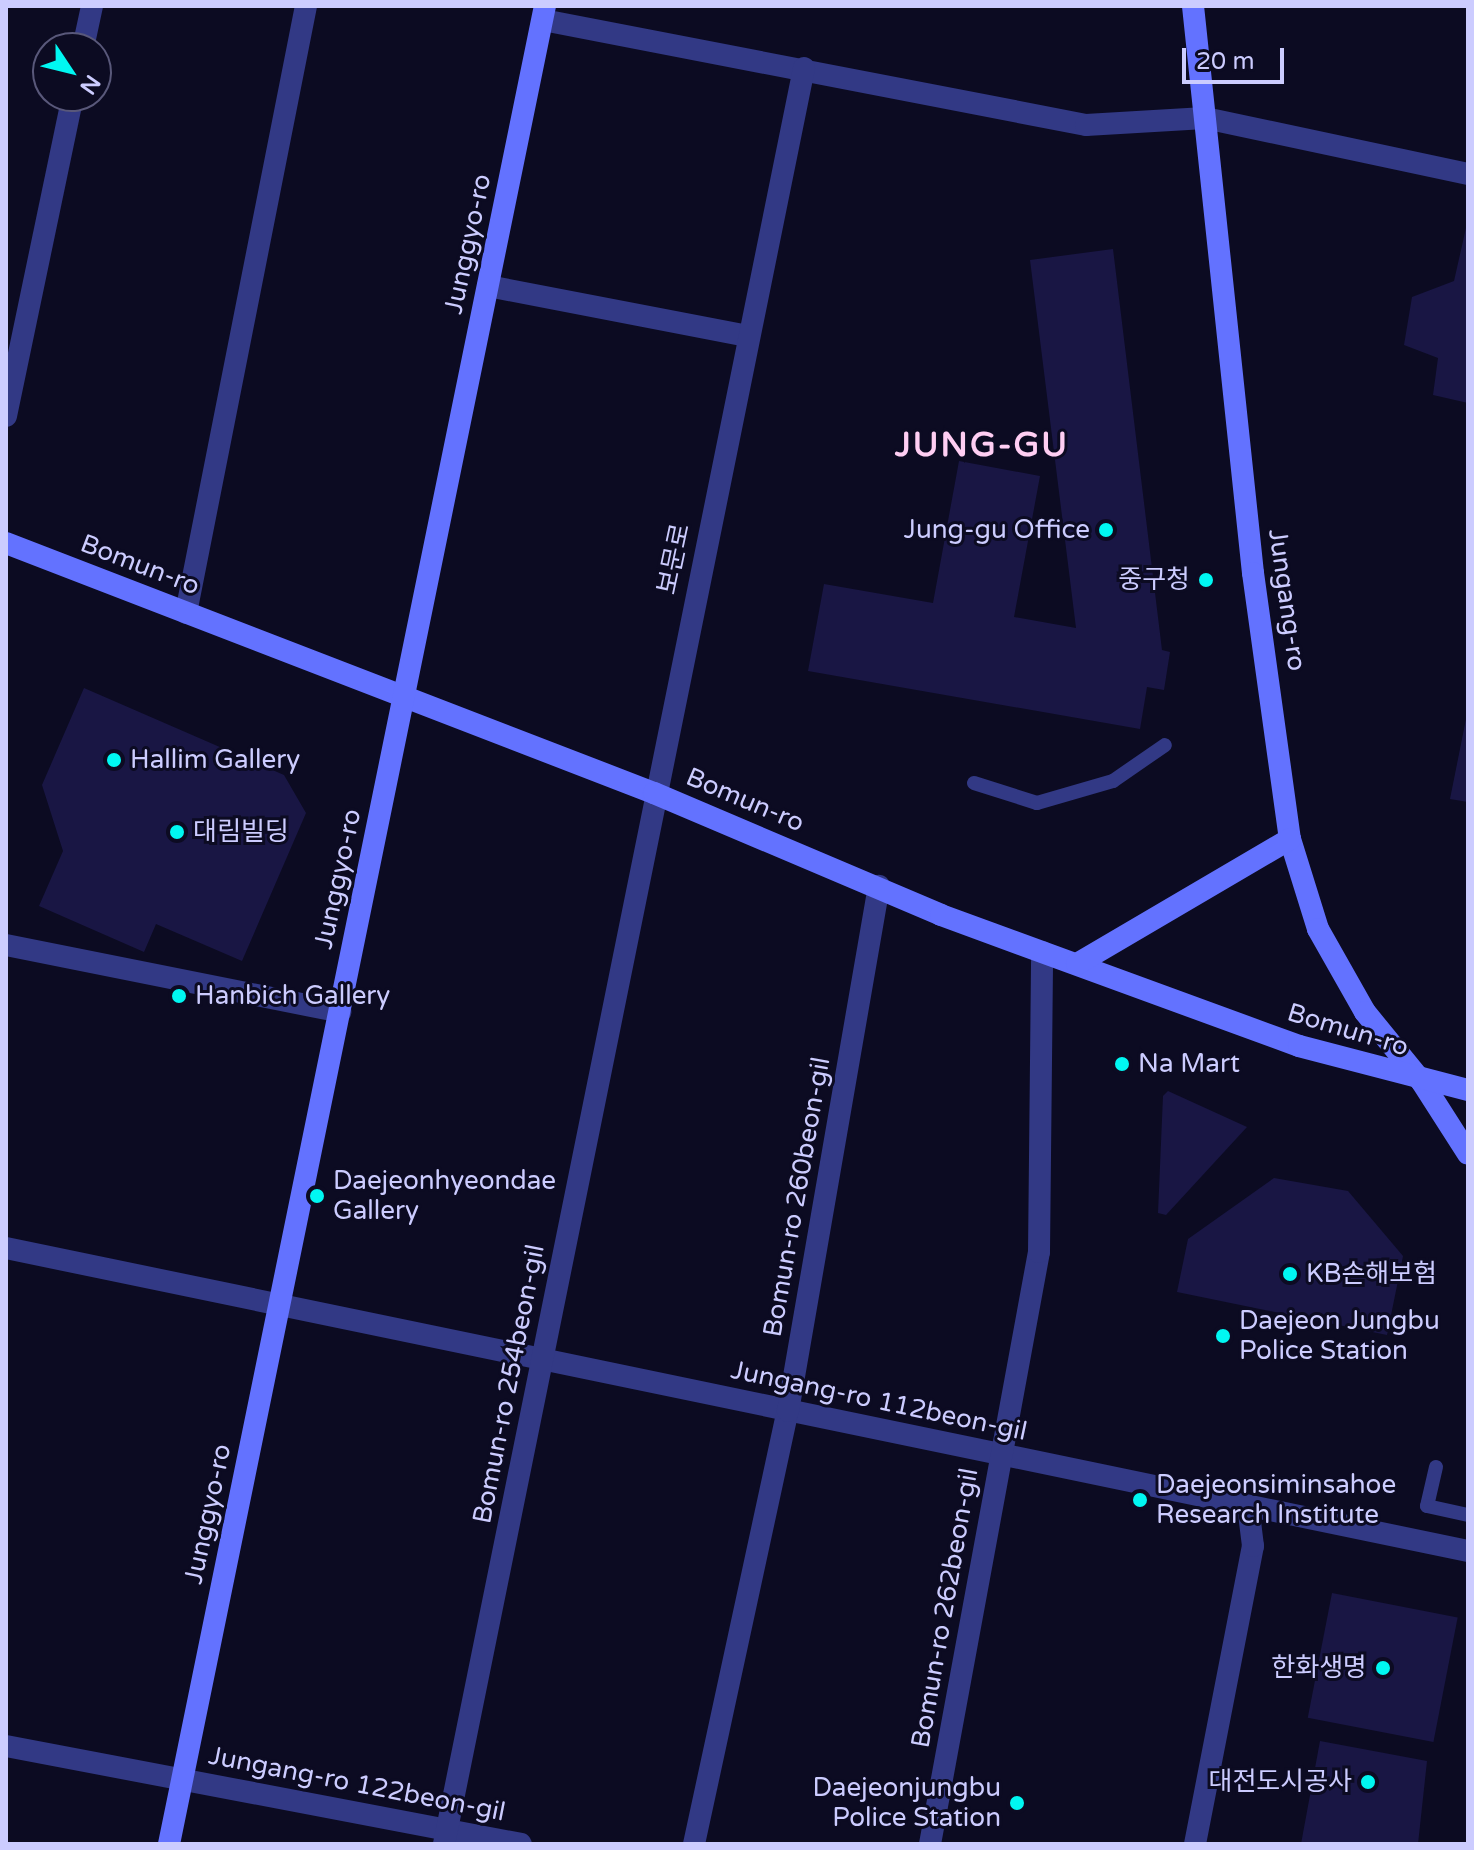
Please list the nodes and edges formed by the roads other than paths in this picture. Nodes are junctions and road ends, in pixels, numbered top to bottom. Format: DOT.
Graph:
graph roads {
  1 [pos="92,6"];
  2 [pos="306,6"];
  3 [pos="1193,6"];
  4 [pos="544,13"];
  5 [pos="86,32"];
  6 [pos="804,68"];
  7 [pos="70,112"];
  8 [pos="1205,118"];
  9 [pos="1468,174"];
  10 [pos="488,286"];
  11 [pos="748,336"];
  12 [pos="6,416"];
  13 [pos="6,543"];
  14 [pos="186,613"];
  15 [pos="404,696"];
  16 [pos="1165,745"];
  17 [pos="974,783"];
  18 [pos="654,793"];
  19 [pos="1290,839"];
  20 [pos="879,886"];
  21 [pos="6,945"];
  22 [pos="1042,952"];
  23 [pos="1077,964"];
  24 [pos="340,1012"];
  25 [pos="1422,1082"];
  26 [pos="1468,1090"];
  27 [pos="1468,1154"];
  28 [pos="6,1248"];
  29 [pos="279,1307"];
  30 [pos="543,1361"];
  31 [pos="788,1411"];
  32 [pos="1002,1455"];
  33 [pos="1436,1467"];
  34 [pos="1248,1506"];
  35 [pos="1468,1515"];
  36 [pos="1468,1551"];
  37 [pos="6,1746"];
  38 [pos="183,1779"];
  39 [pos="446,1837"];
  40 [pos="169,1844"];
  41 [pos="521,1844"];
  42 [pos="694,1844"];
  43 [pos="930,1844"];
  44 [pos="1195,1844"];
  1 -- 5 [label="street"];
  2 -- 14 [label="street"];
  3 -- 8 [label="main road, Jungang-ro"];
  4 -- 6 [label="street, Junggyo-ro"];
  4 -- 10 [label="main road, Junggyo-ro"];
  6 -- 8 [label="street, Junggyo-ro"];
  6 -- 11 [label="street, 보문로"];
  7 -- 12 [label="street"];
  8 -- 9 [label="street, Junggyo-ro"];
  8 -- 19 [label="main road, Jungang-ro"];
  10 -- 11 [label="street"];
  10 -- 15 [label="main road, Junggyo-ro"];
  11 -- 18 [label="street, 보문로"];
  13 -- 14 [label="main road, Bomun-ro"];
  14 -- 15 [label="main road, Bomun-ro"];
  15 -- 18 [label="main road, Bomun-ro"];
  15 -- 24 [label="main road, Junggyo-ro"];
  16 -- 17 [label="lane"];
  18 -- 20 [label="main road, Bomun-ro"];
  18 -- 30 [label="street, Bomun-ro 254beon-gil"];
  19 -- 23 [label="main road"];
  19 -- 25 [label="main road, Jungang-ro"];
  20 -- 22 [label="main road, Bomun-ro"];
  20 -- 31 [label="street, Bomun-ro 260beon-gil"];
  21 -- 24 [label="street"];
  22 -- 23 [label="main road, Bomun-ro"];
  22 -- 32 [label="street, Bomun-ro 262beon-gil"];
  23 -- 25 [label="main road, Bomun-ro"];
  24 -- 29 [label="main road, Junggyo-ro"];
  25 -- 26 [label="main road, Bomun-ro"];
  25 -- 27 [label="main road, Jungang-ro"];
  28 -- 29 [label="street, Jungang-ro 112beon-gil"];
  29 -- 30 [label="street, Jungang-ro 112beon-gil"];
  29 -- 38 [label="main road, Junggyo-ro"];
  30 -- 31 [label="street, Jungang-ro 112beon-gil"];
  30 -- 39 [label="street, Bomun-ro 254beon-gil"];
  31 -- 32 [label="street, Jungang-ro 112beon-gil"];
  31 -- 42 [label="street, Bomun-ro 260beon-gil"];
  32 -- 34 [label="street, Jungang-ro 112beon-gil"];
  32 -- 43 [label="street, Bomun-ro 262beon-gil"];
  33 -- 35 [label="lane"];
  34 -- 36 [label="street, Jungang-ro 112beon-gil"];
  34 -- 44 [label="street"];
  37 -- 38 [label="street, Jungang-ro 122beon-gil"];
  38 -- 39 [label="street, Jungang-ro 122beon-gil"];
  38 -- 40 [label="main road, Junggyo-ro"];
  39 -- 41 [label="street, Jungang-ro 122beon-gil"];
}
